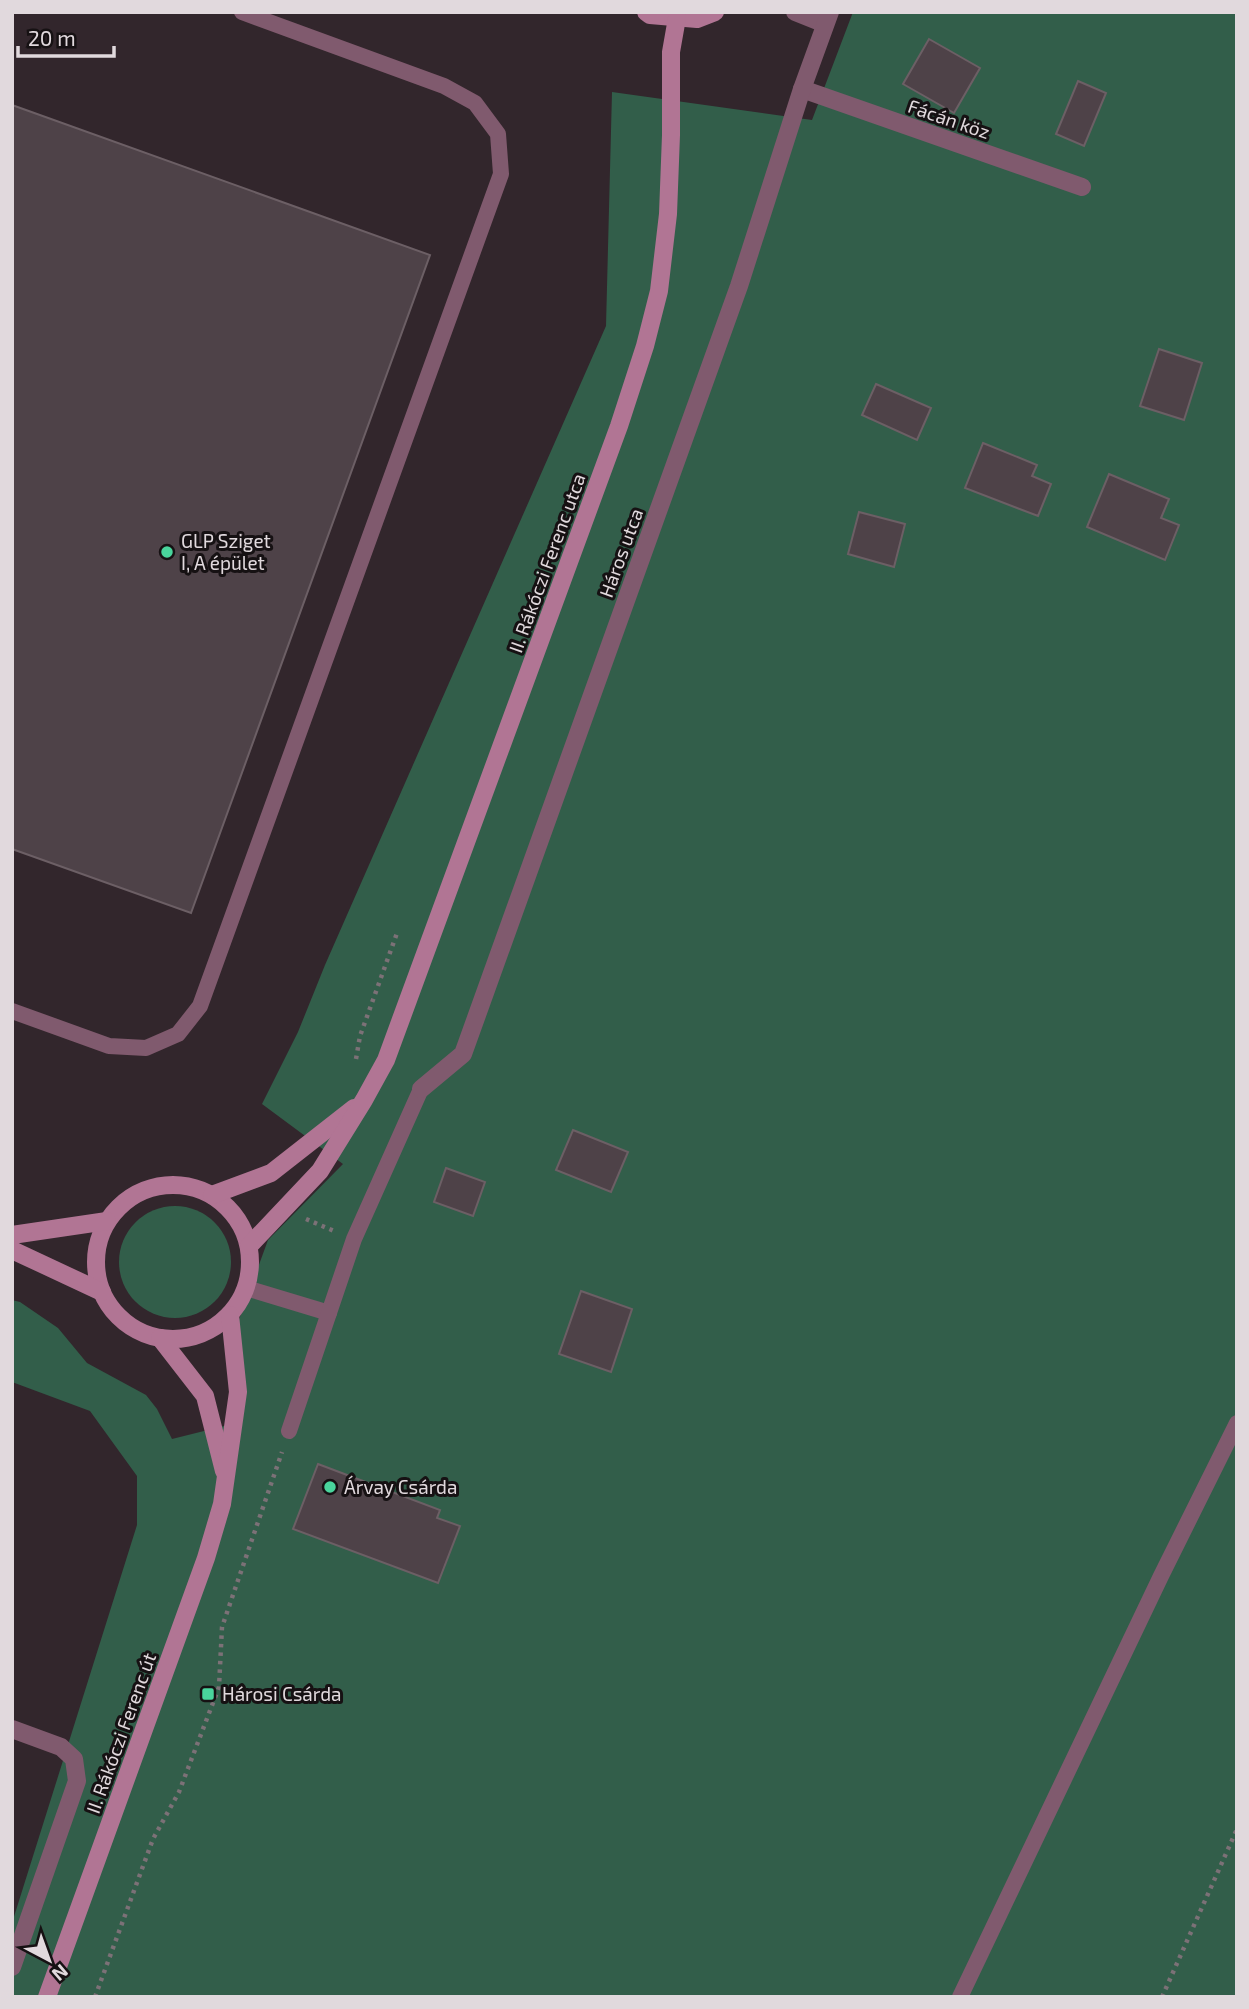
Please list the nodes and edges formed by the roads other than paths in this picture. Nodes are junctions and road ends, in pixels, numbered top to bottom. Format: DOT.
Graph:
graph roads {
  1 [pos="242,12"];
  2 [pos="646,12"];
  3 [pos="715,12"];
  4 [pos="795,12"];
  5 [pos="677,18"];
  6 [pos="828,18"];
  7 [pos="802,89"];
  8 [pos="1082,187"];
  9 [pos="12,1011"];
  10 [pos="421,1089"];
  11 [pos="364,1100"];
  12 [pos="212,1195"];
  13 [pos="107,1221"];
  14 [pos="12,1235"];
  15 [pos="249,1246"];
  16 [pos="12,1250"];
  17 [pos="246,1288"];
  18 [pos="102,1292"];
  19 [pos="329,1313"];
  20 [pos="230,1315"];
  21 [pos="160,1338"];
  22 [pos="1237,1423"];
  23 [pos="289,1431"];
  24 [pos="226,1481"];
  25 [pos="12,1729"];
  26 [pos="12,1967"];
  27 [pos="47,1997"];
  28 [pos="960,1997"];
  1 -- 9 [label="lane"];
  2 -- 5 [label="main road"];
  3 -- 5 [label="main road"];
  4 -- 6 [label="street"];
  5 -- 11 [label="main road, II. Rákóczi Ferenc utca"];
  6 -- 7 [label="street, Háros utca"];
  7 -- 8 [label="street, Fácán köz"];
  7 -- 10 [label="street, Háros utca"];
  10 -- 19 [label="lane"];
  11 -- 12 [label="main road, II. Rákóczi Ferenc utca"];
  11 -- 15 [label="main road, II. Rákóczi Ferenc utca"];
  12 -- 13 [label="main road"];
  12 -- 15 [label="main road"];
  13 -- 14 [label="main road"];
  13 -- 18 [label="main road"];
  15 -- 17 [label="main road"];
  16 -- 18 [label="main road"];
  17 -- 19 [label="lane"];
  17 -- 20 [label="main road"];
  18 -- 21 [label="main road"];
  19 -- 23 [label="lane"];
  20 -- 21 [label="main road"];
  20 -- 24 [label="main road"];
  21 -- 24 [label="main road"];
  22 -- 28 [label="lane"];
  24 -- 27 [label="main road, II. Rákóczi Ferenc út"];
  25 -- 26 [label="street"];
}
